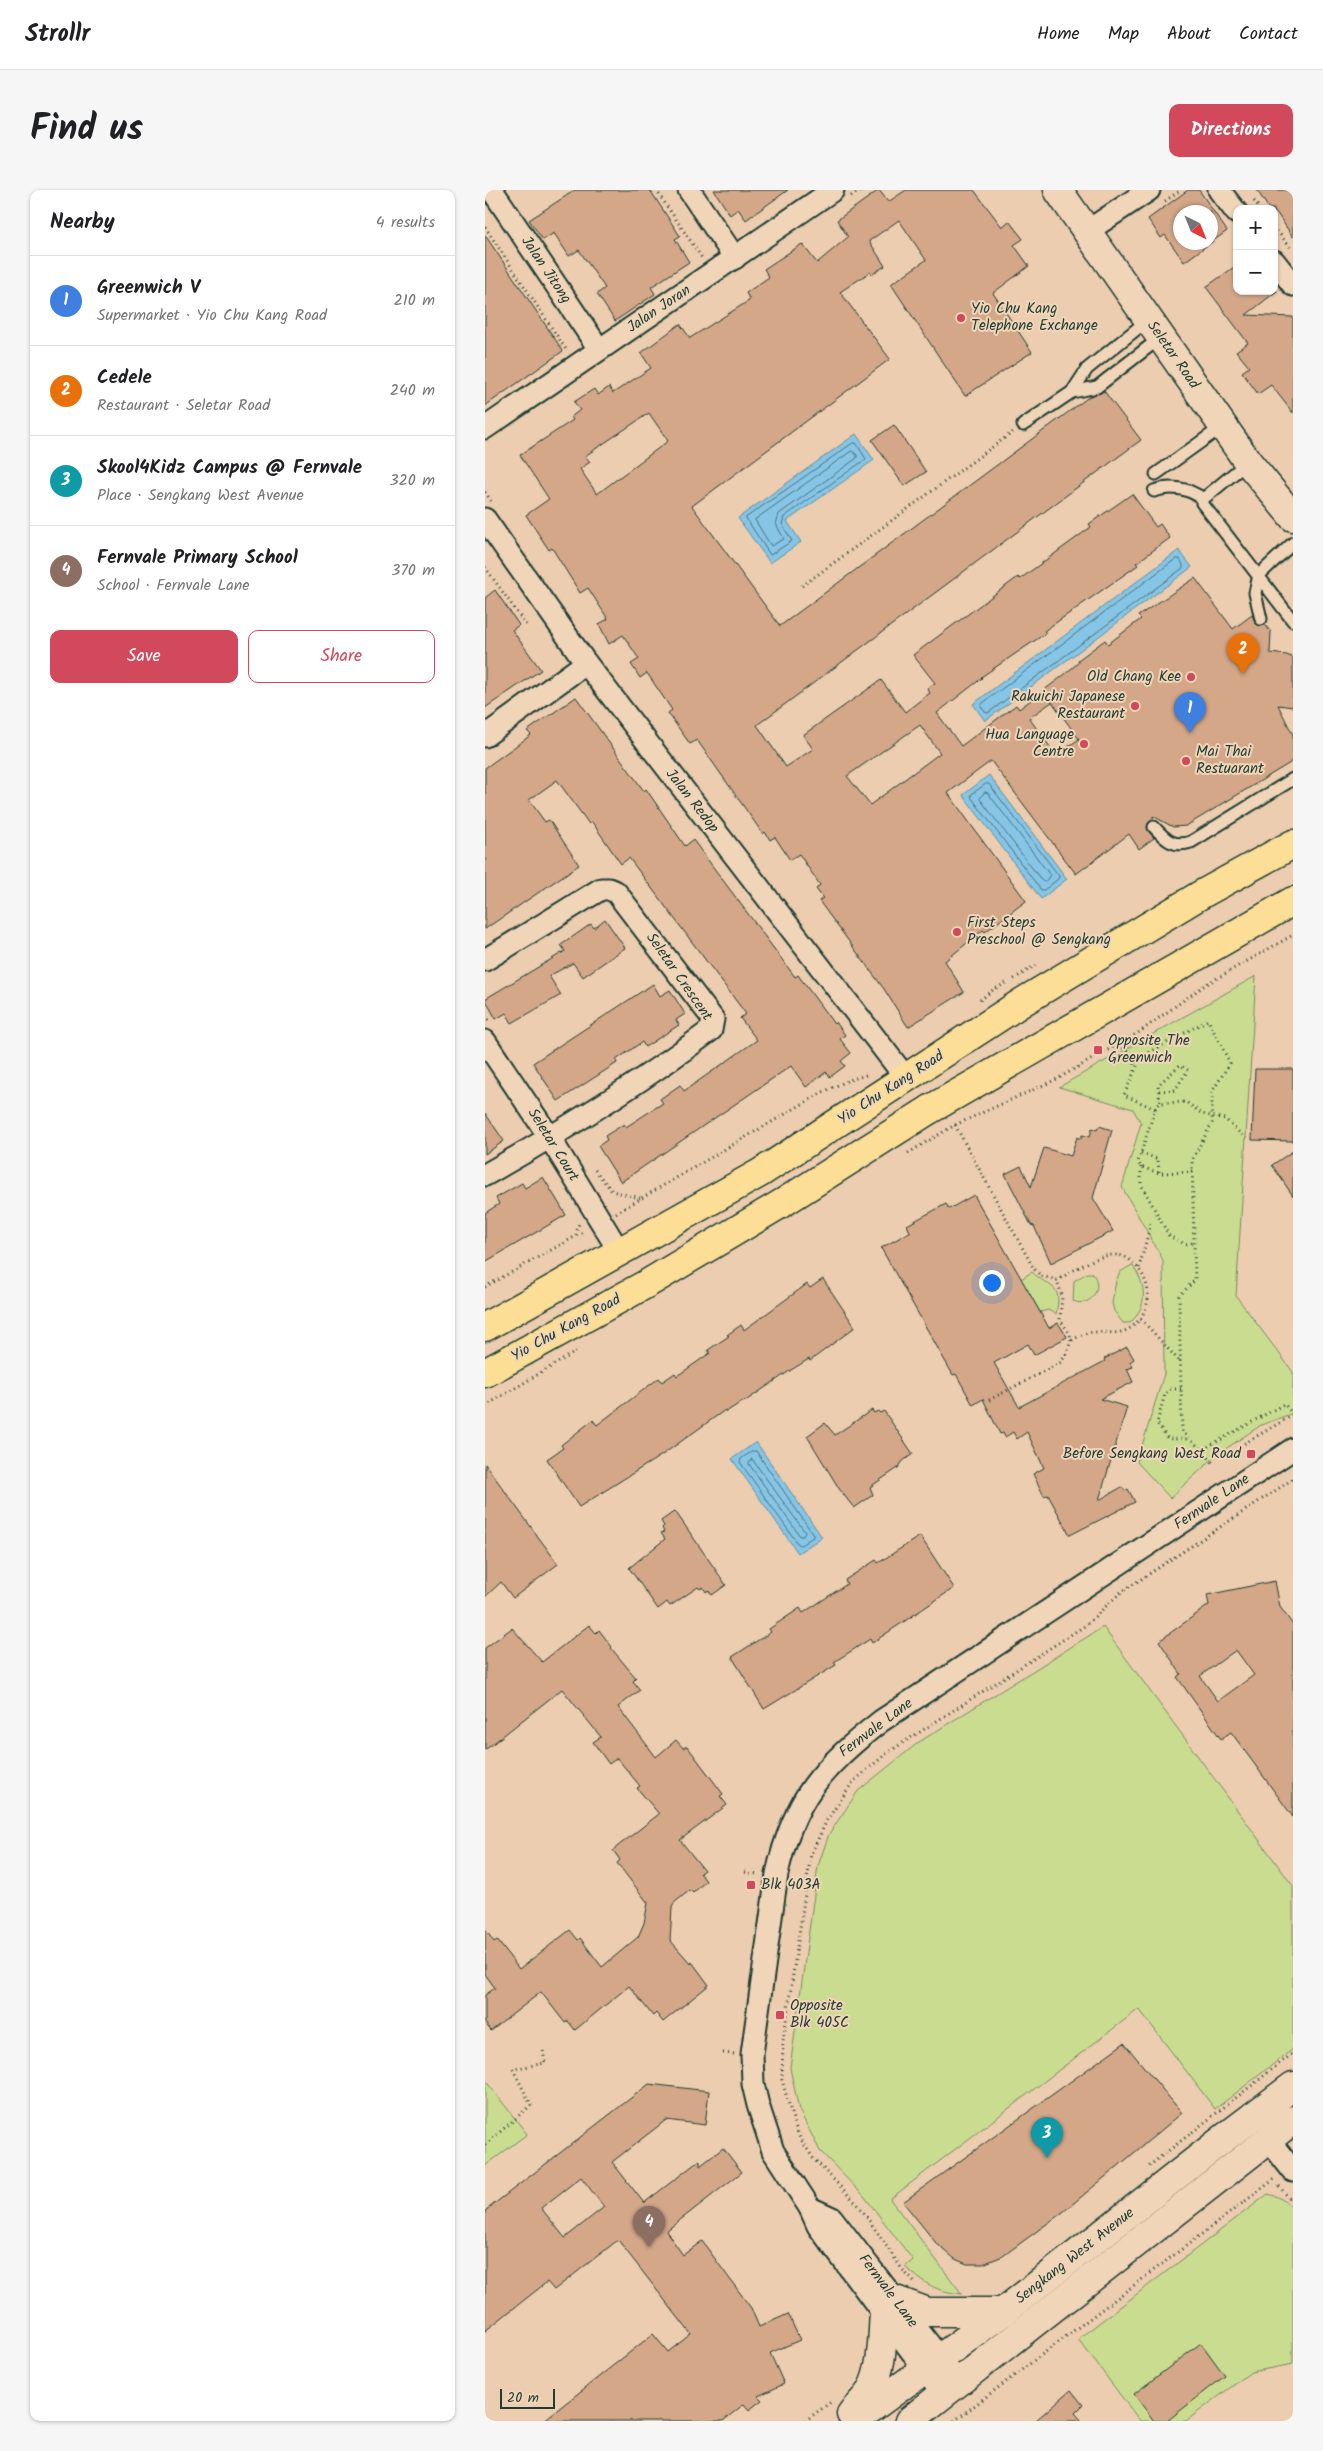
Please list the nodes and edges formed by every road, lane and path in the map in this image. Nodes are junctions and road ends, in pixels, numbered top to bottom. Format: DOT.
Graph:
graph roads {
  1 [pos="493,190"];
  2 [pos="656,190"];
  3 [pos="689,190"];
  4 [pos="833,190"];
  5 [pos="1058,190"];
  6 [pos="1149,190"];
  7 [pos="1219,190"];
  8 [pos="1233,208"];
  9 [pos="485,227"];
  10 [pos="1085,232"];
  11 [pos="1278,232"];
  12 [pos="1293,251"];
  13 [pos="735,258"];
  14 [pos="707,265"];
  15 [pos="1278,266"];
  16 [pos="1293,286"];
  17 [pos="1154,329"];
  18 [pos="599,349"];
  19 [pos="570,356"];
  20 [pos="1072,392"];
  21 [pos="1023,425"];
  22 [pos="1223,426"];
  23 [pos="485,428"];
  24 [pos="1248,462"];
  25 [pos="1156,474"];
  26 [pos="1154,491"];
  27 [pos="1203,499"];
  28 [pos="1293,517"];
  29 [pos="485,519"];
  30 [pos="1293,543"];
  31 [pos="485,567"];
  32 [pos="1259,574"];
  33 [pos="802,586"];
  34 [pos="1261,619"];
  35 [pos="1293,621"];
  36 [pos="526,624"];
  37 [pos="586,663"];
  38 [pos="485,736"];
  39 [pos="1293,779"];
  40 [pos="1154,827"];
  41 [pos="1293,844"];
  42 [pos="1293,900"];
  43 [pos="1293,935"];
  44 [pos="485,960"];
  45 [pos="485,1041"];
  46 [pos="1119,1044"];
  47 [pos="1137,1067"];
  48 [pos="874,1074"];
  49 [pos="906,1078"];
  50 [pos="1159,1091"];
  51 [pos="1160,1103"];
  52 [pos="1155,1109"];
  53 [pos="1212,1118"];
  54 [pos="955,1124"];
  55 [pos="549,1138"];
  56 [pos="1246,1139"];
  57 [pos="1141,1153"];
  58 [pos="903,1155"];
  59 [pos="1141,1167"];
  60 [pos="1193,1172"];
  61 [pos="1159,1173"];
  62 [pos="485,1175"];
  63 [pos="602,1221"];
  64 [pos="1151,1223"];
  65 [pos="1194,1243"];
  66 [pos="619,1251"];
  67 [pos="1139,1268"];
  68 [pos="1057,1280"];
  69 [pos="485,1287"];
  70 [pos="1141,1319"];
  71 [pos="485,1327"];
  72 [pos="1071,1341"];
  73 [pos="584,1346"];
  74 [pos="1180,1363"];
  75 [pos="485,1373"];
  76 [pos="1181,1389"];
  77 [pos="989,1400"];
  78 [pos="485,1406"];
  79 [pos="1293,1414"];
  80 [pos="1189,1439"];
  81 [pos="1240,1446"];
  82 [pos="1293,1449"];
  83 [pos="1202,1450"];
  84 [pos="1215,1464"];
  85 [pos="1293,1479"];
  86 [pos="745,1872"];
  87 [pos="761,1874"];
  88 [pos="543,2050"];
  89 [pos="738,2054"];
  90 [pos="737,2062"];
  91 [pos="1293,2086"];
  92 [pos="1293,2120"];
  93 [pos="1268,2139"];
  94 [pos="485,2145"];
  95 [pos="1286,2173"];
  96 [pos="1293,2203"];
  97 [pos="914,2283"];
  98 [pos="888,2306"];
  99 [pos="1003,2312"];
  100 [pos="932,2364"];
  101 [pos="952,2389"];
  102 [pos="845,2421"];
  103 [pos="854,2421"];
  104 [pos="909,2421"];
  105 [pos="954,2421"];
  1 -- 18 [label="street, Jalan Jitong"];
  2 -- 14 [label="path"];
  3 -- 13 [label="street"];
  4 -- 13 [label="street, Jalan Joran"];
  5 -- 10 [label="main road, Seletar Road"];
  6 -- 10 [label="street"];
  7 -- 8 [label="street"];
  9 -- 19 [label="path"];
  10 -- 17 [label="main road, Seletar Road"];
  11 -- 12 [label="path"];
  13 -- 18 [label="street, Jalan Joran"];
  15 -- 16 [label="street"];
  17 -- 20 [label="lane"];
  17 -- 20 [label="lane"];
  17 -- 22 [label="main road, Seletar Road"];
  18 -- 23 [label="street, Jalan Joran"];
  20 -- 21 [label="lane"];
  21 -- 33 [label="path"];
  22 -- 24 [label="main road, Seletar Road"];
  22 -- 25 [label="lane"];
  24 -- 27 [label="lane"];
  24 -- 28 [label="main road, Seletar Road"];
  26 -- 27 [label="lane"];
  27 -- 32 [label="lane"];
  29 -- 37 [label="street, Jalan Redop"];
  30 -- 32 [label="lane"];
  31 -- 36 [label="path"];
  32 -- 34 [label="lane"];
  32 -- 35 [label="lane"];
  37 -- 38 [label="street"];
  37 -- 49 [label="street, Jalan Redop"];
  39 -- 40 [label="lane"];
  41 -- 49 [label="main road, Yio Chu Kang Road"];
  42 -- 75 [label="main road, Yio Chu Kang Road"];
  43 -- 46 [label="path"];
  44 -- 55 [label="street, Seletar Crescent"];
  45 -- 55 [label="street, Seletar Court"];
  46 -- 47 [label="path"];
  46 -- 54 [label="path"];
  47 -- 52 [label="path"];
  47 -- 53 [label="path"];
  48 -- 63 [label="path"];
  49 -- 66 [label="main road, Yio Chu Kang Road"];
  50 -- 50 [label="path"];
  50 -- 51 [label="path"];
  51 -- 52 [label="path"];
  51 -- 53 [label="path"];
  52 -- 57 [label="path"];
  53 -- 56 [label="path"];
  53 -- 60 [label="path"];
  54 -- 58 [label="path"];
  54 -- 68 [label="path"];
  55 -- 62 [label="street"];
  55 -- 63 [label="street, Seletar Court"];
  57 -- 59 [label="path"];
  57 -- 61 [label="path"];
  59 -- 61 [label="path"];
  59 -- 65 [label="path"];
  60 -- 61 [label="path"];
  60 -- 65 [label="path"];
  63 -- 66 [label="street, Seletar Court"];
  63 -- 69 [label="path"];
  64 -- 67 [label="path"];
  65 -- 74 [label="path"];
  66 -- 71 [label="main road, Yio Chu Kang Road"];
  67 -- 68 [label="path"];
  67 -- 70 [label="path"];
  68 -- 72 [label="path"];
  70 -- 72 [label="path"];
  70 -- 74 [label="path"];
  72 -- 77 [label="path"];
  73 -- 78 [label="path"];
  74 -- 76 [label="path"];
  76 -- 80 [label="path"];
  76 -- 80 [label="path"];
  79 -- 81 [label="path"];
  79 -- 83 [label="path"];
  80 -- 83 [label="path"];
  82 -- 98 [label="street, Fernvale Lane"];
  83 -- 84 [label="path"];
  85 -- 97 [label="path"];
  86 -- 87 [label="path"];
  88 -- 94 [label="path"];
  89 -- 90 [label="path"];
  91 -- 99 [label="main road, Sengkang West Avenue"];
  92 -- 93 [label="main road, Sengkang West Avenue"];
  93 -- 95 [label="street"];
  93 -- 101 [label="main road, Sengkang West Avenue"];
  95 -- 96 [label="path"];
  95 -- 105 [label="path"];
  98 -- 99 [label="main road"];
  98 -- 100 [label="street, Fernvale Lane"];
  98 -- 102 [label="main road"];
  99 -- 100 [label="main road, Sengkang West Avenue"];
  100 -- 101 [label="street, Fernvale Lane"];
  100 -- 103 [label="main road, Sengkang West Avenue"];
  101 -- 104 [label="main road, Sengkang West Avenue"];
}
